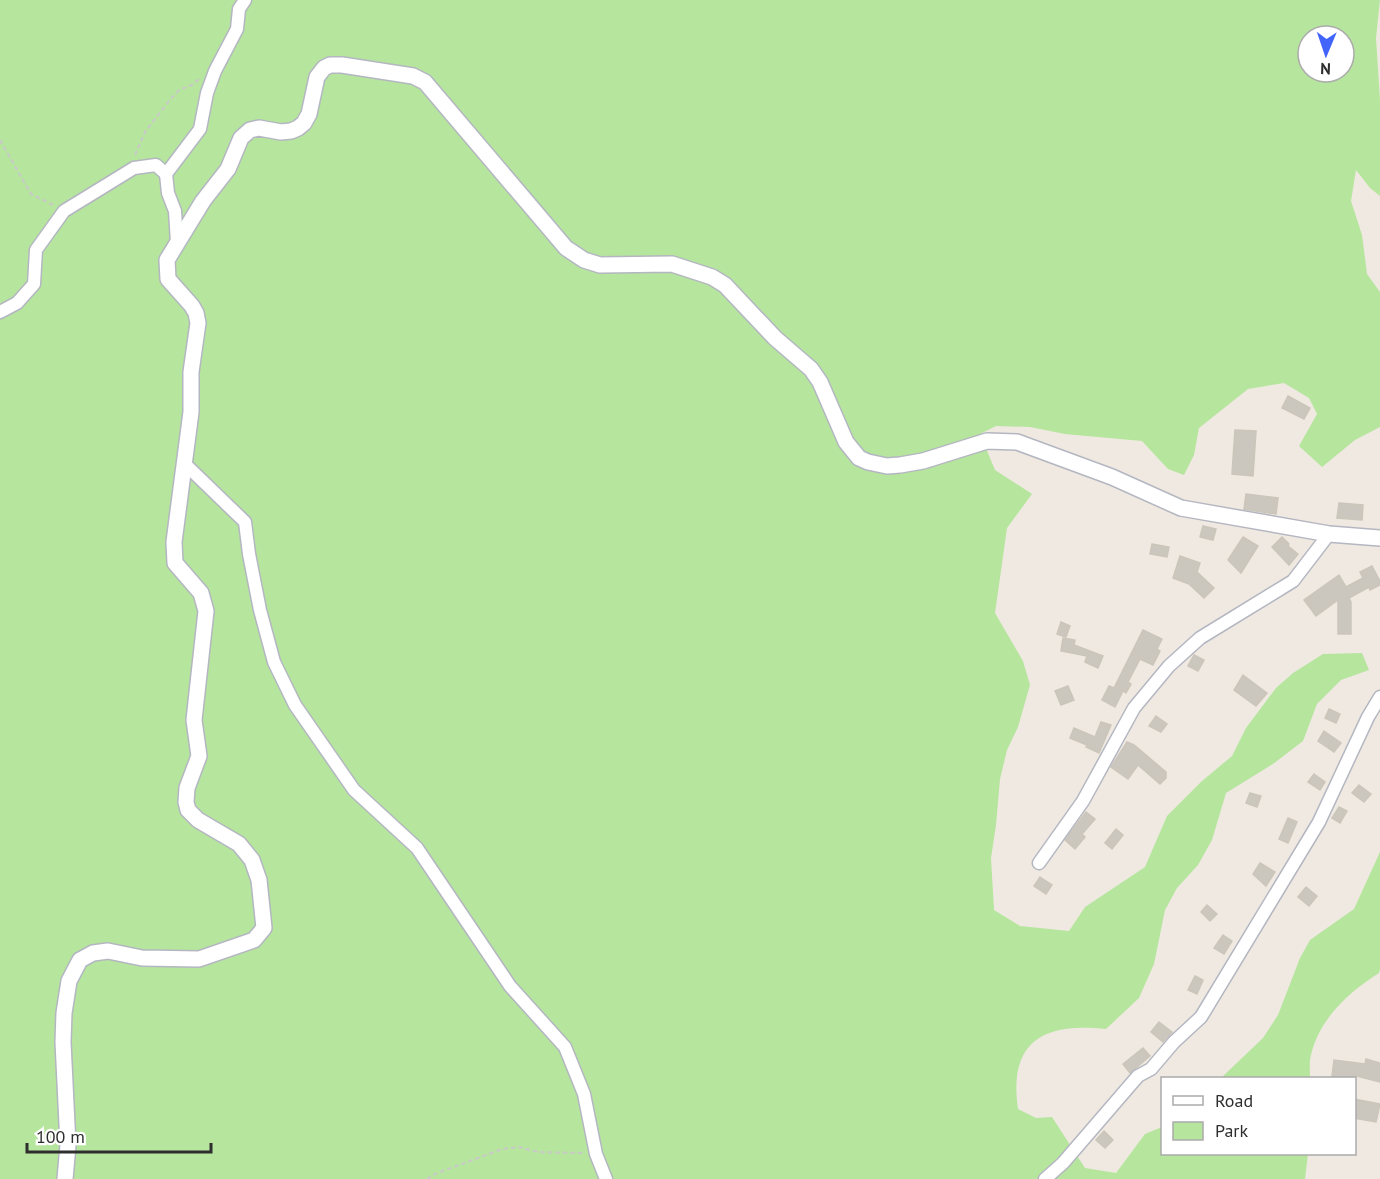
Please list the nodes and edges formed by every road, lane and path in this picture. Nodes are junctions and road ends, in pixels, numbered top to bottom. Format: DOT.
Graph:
graph roads {
  1 [pos="245,0"];
  2 [pos="215,71"];
  3 [pos="0,140"];
  4 [pos="134,158"];
  5 [pos="166,174"];
  6 [pos="64,211"];
  7 [pos="177,243"];
  8 [pos="0,312"];
  9 [pos="184,463"];
  10 [pos="1329,534"];
  11 [pos="1380,538"];
  12 [pos="1380,697"];
  13 [pos="1039,863"];
  14 [pos="596,1154"];
  15 [pos="65,1179"];
  16 [pos="427,1179"];
  17 [pos="606,1179"];
  18 [pos="1045,1179"];
  1 -- 2 [label="street"];
  2 -- 4 [label="path"];
  2 -- 5 [label="street"];
  3 -- 6 [label="path"];
  5 -- 6 [label="street"];
  5 -- 7 [label="street"];
  6 -- 8 [label="street"];
  7 -- 9 [label="street"];
  7 -- 10 [label="street"];
  9 -- 14 [label="street"];
  9 -- 15 [label="street"];
  10 -- 11 [label="street"];
  10 -- 13 [label="street"];
  12 -- 18 [label="street"];
  14 -- 16 [label="path"];
  14 -- 17 [label="street"];
}
